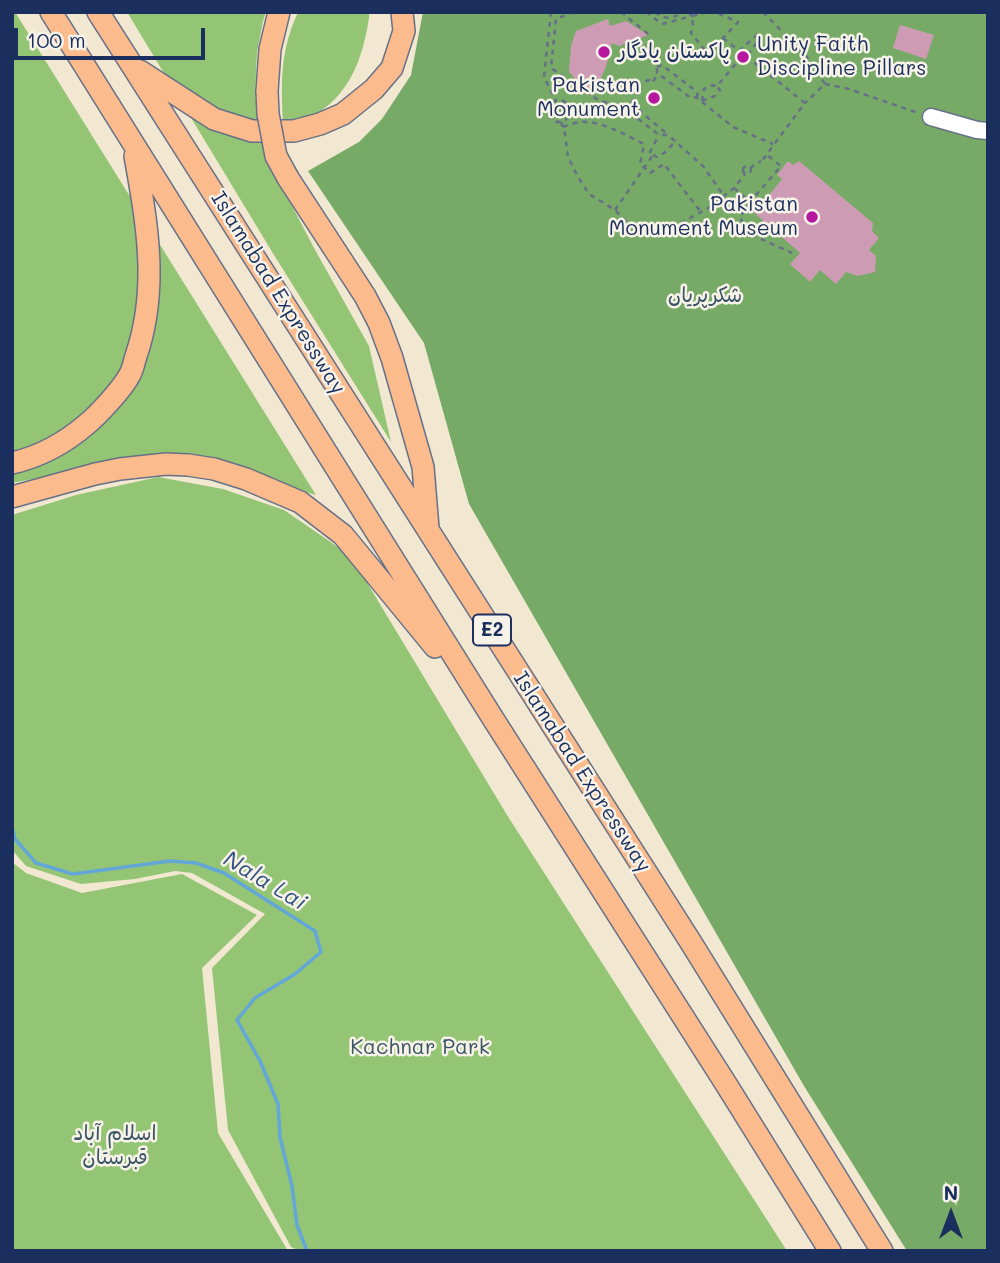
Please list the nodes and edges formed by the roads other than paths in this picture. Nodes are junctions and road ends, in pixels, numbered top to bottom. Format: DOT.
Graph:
graph roads {
  1 [pos="51,12"];
  2 [pos="98,12"];
  3 [pos="279,12"];
  4 [pos="402,12"];
  5 [pos="135,68"];
  6 [pos="931,117"];
  7 [pos="988,131"];
  8 [pos="132,143"];
  9 [pos="12,463"];
  10 [pos="12,497"];
  11 [pos="429,532"];
  12 [pos="492,717"];
  13 [pos="830,1251"];
  14 [pos="882,1251"];
  1 -- 8 [label="highway, Islamabad Expressway / E2"];
  2 -- 5 [label="highway, Islamabad Expressway / E2"];
  3 -- 11 [label="highway, bridge"];
  4 -- 5 [label="highway"];
  5 -- 11 [label="highway, Islamabad Expressway / E2"];
  6 -- 7 [label="street"];
  8 -- 9 [label="highway"];
  8 -- 12 [label="highway, Islamabad Expressway / E2"];
  10 -- 12 [label="highway"];
  11 -- 14 [label="highway, Islamabad Expressway / E2"];
  12 -- 13 [label="highway, Islamabad Expressway / E2"];
}
